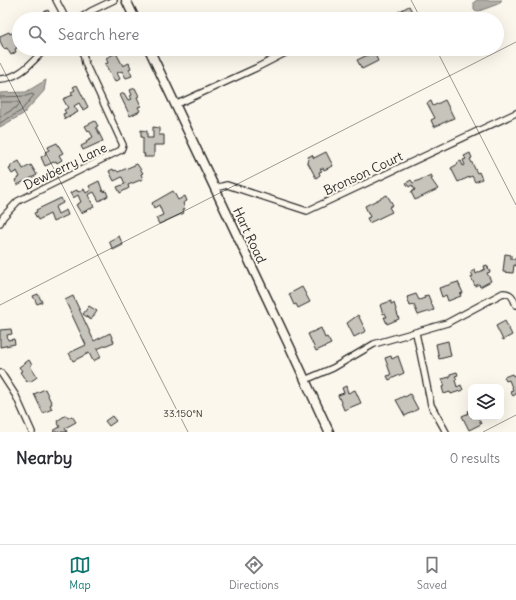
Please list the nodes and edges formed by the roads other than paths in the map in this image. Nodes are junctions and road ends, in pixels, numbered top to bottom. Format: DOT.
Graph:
graph roads {
  1 [pos="56,0"];
  2 [pos="114,0"];
  3 [pos="126,0"];
  4 [pos="62,12"];
  5 [pos="90,12"];
  6 [pos="132,12"];
  7 [pos="38,56"];
  8 [pos="84,56"];
  9 [pos="152,56"];
  10 [pos="279,56"];
  11 [pos="0,79"];
  12 [pos="176,105"];
  13 [pos="516,113"];
  14 [pos="215,188"];
  15 [pos="0,223"];
  16 [pos="516,305"];
  17 [pos="416,333"];
  18 [pos="1,373"];
  19 [pos="305,380"];
  20 [pos="32,432"];
  21 [pos="329,432"];
  22 [pos="446,432"];
  1 -- 4 [label="street"];
  2 -- 5 [label="street"];
  3 -- 6 [label="street"];
  7 -- 11 [label="street"];
  8 -- 15 [label="street, Dewberry Lane"];
  9 -- 12 [label="street, Hart Road"];
  10 -- 12 [label="street"];
  12 -- 14 [label="street, Hart Road"];
  13 -- 14 [label="street, Bronson Court"];
  14 -- 19 [label="street, Hart Road"];
  16 -- 17 [label="street"];
  17 -- 19 [label="street"];
  17 -- 22 [label="street"];
  18 -- 20 [label="street"];
  19 -- 21 [label="street, Hart Road"];
}
